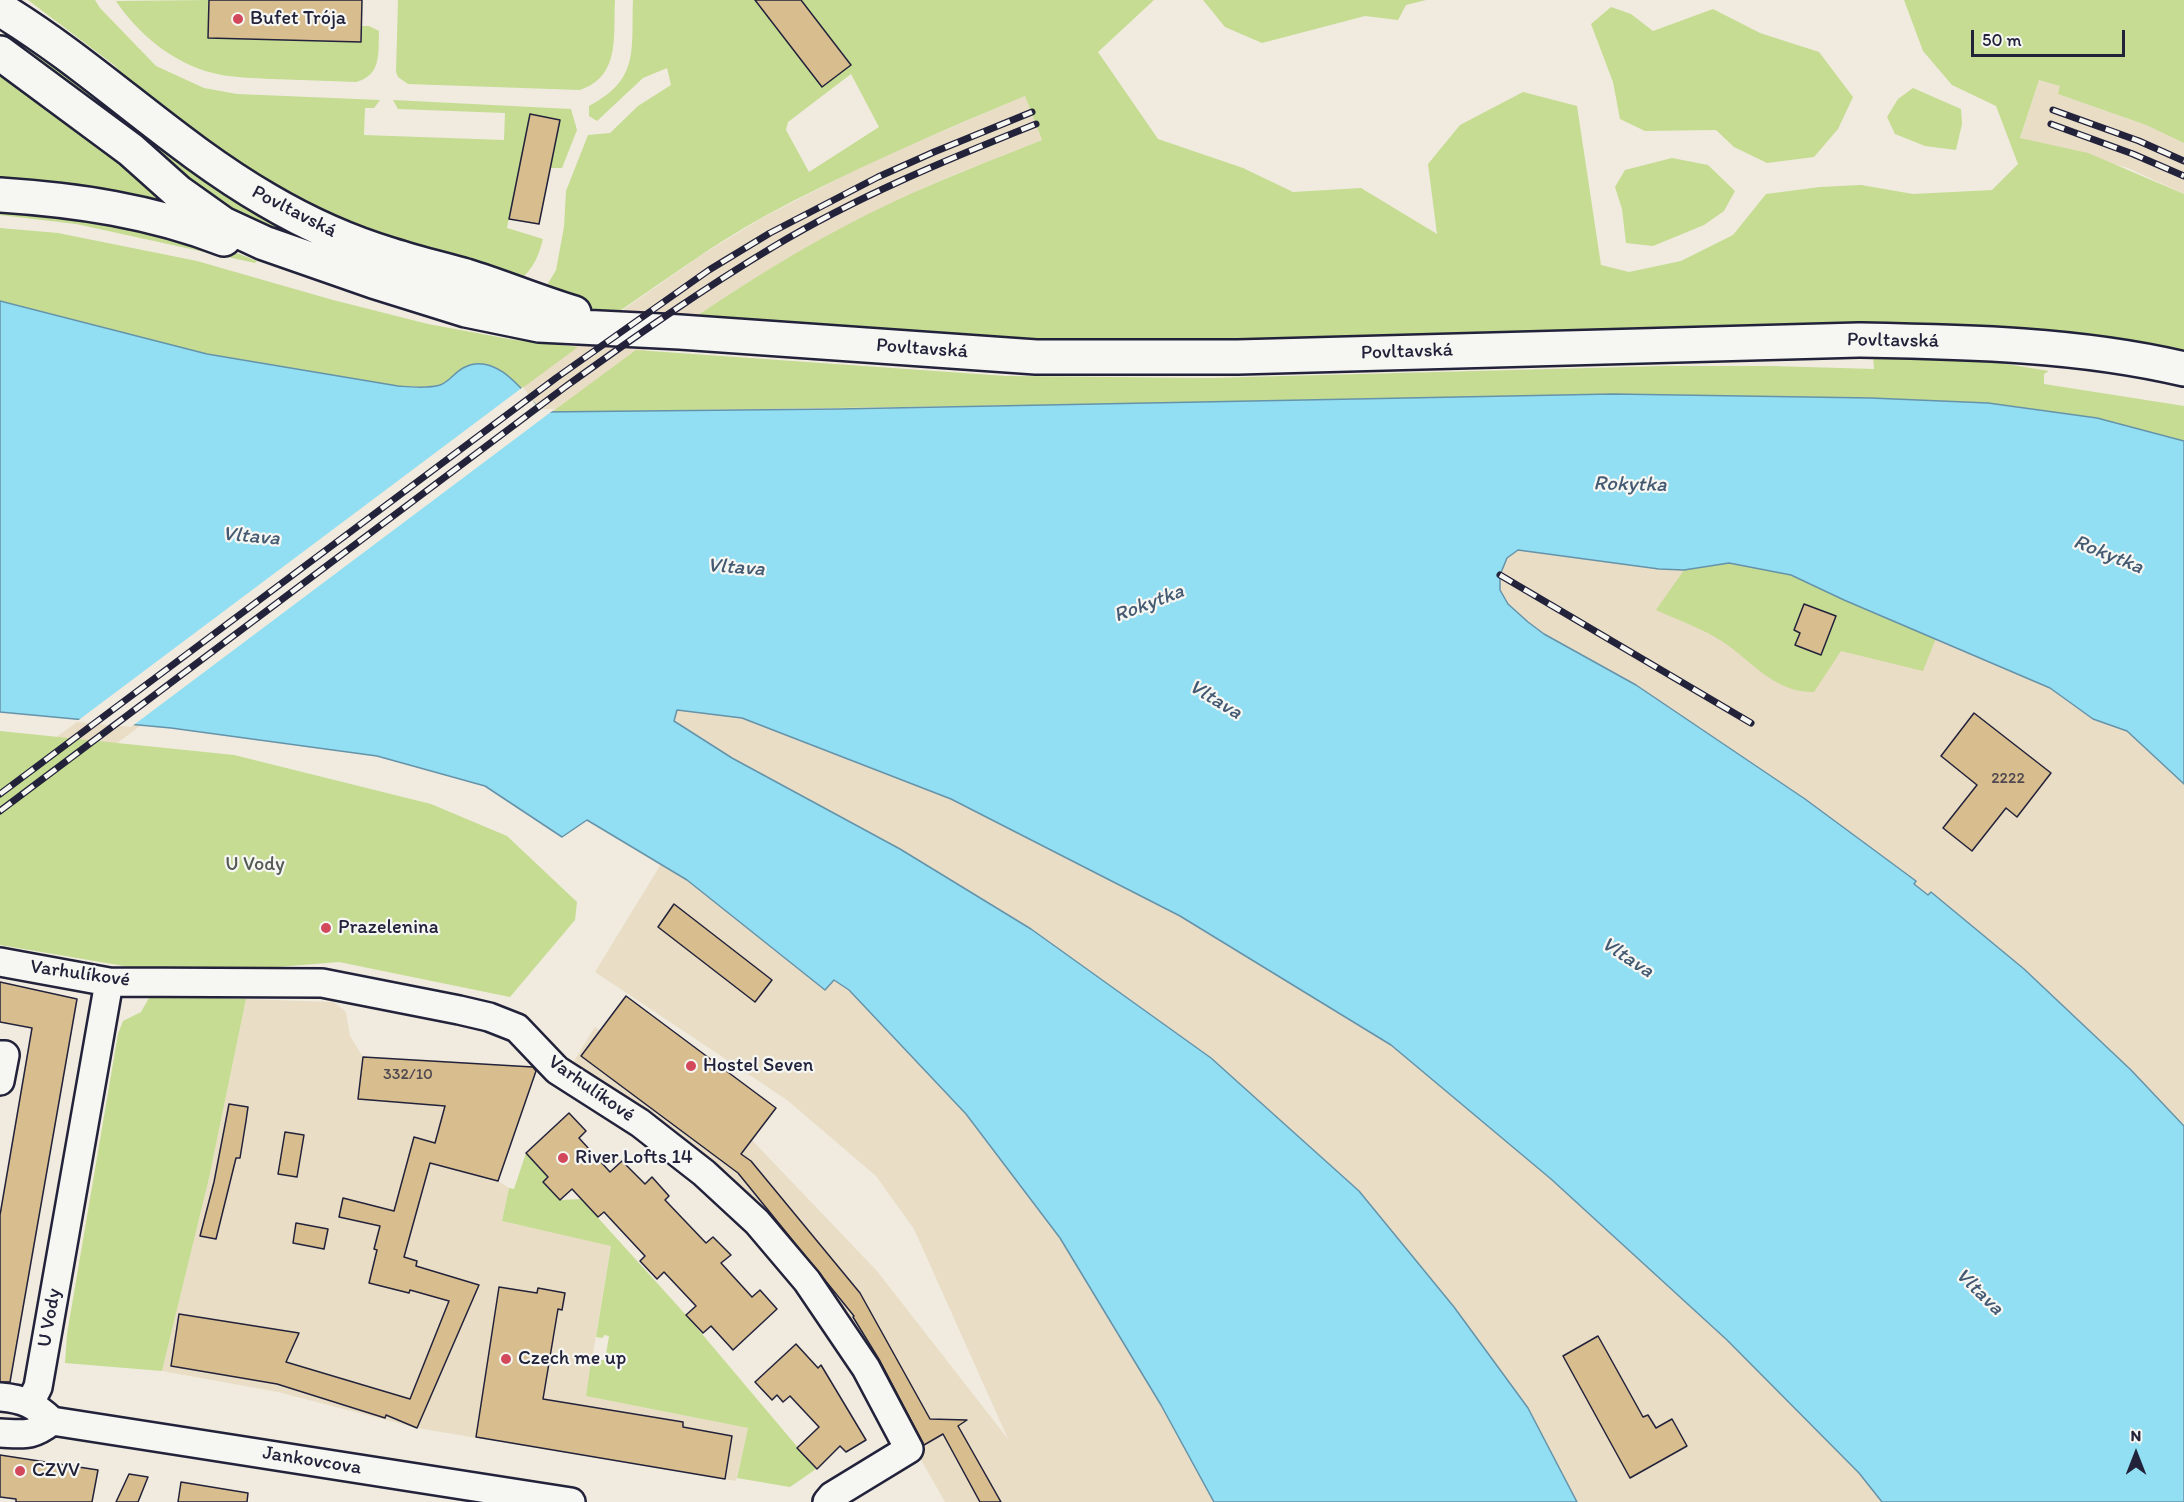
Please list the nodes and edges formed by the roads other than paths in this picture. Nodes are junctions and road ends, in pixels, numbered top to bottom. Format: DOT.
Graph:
graph roads {
  1 [pos="0,9"];
  2 [pos="0,53"];
  3 [pos="0,195"];
  4 [pos="373,281"];
  5 [pos="630,330"];
  6 [pos="2184,369"];
  7 [pos="0,962"];
  8 [pos="109,982"];
  9 [pos="0,1054"];
  10 [pos="0,1081"];
  11 [pos="0,1397"];
  12 [pos="30,1403"];
  13 [pos="52,1421"];
  14 [pos="0,1433"];
  15 [pos="571,1502"];
  16 [pos="827,1502"];
  1 -- 5 [label="main road, Povltavská"];
  2 -- 4 [label="main road, Povltavská"];
  3 -- 4 [label="main road"];
  4 -- 5 [label="main road, Povltavská"];
  5 -- 6 [label="main road, Povltavská"];
  7 -- 8 [label="street, Varhulíkové"];
  8 -- 12 [label="street, U Vody"];
  8 -- 16 [label="street, Varhulíkové"];
  9 -- 10 [label="street"];
  11 -- 12 [label="street"];
  12 -- 13 [label="street"];
  13 -- 14 [label="street"];
  13 -- 15 [label="street, Jankovcova"];
}
